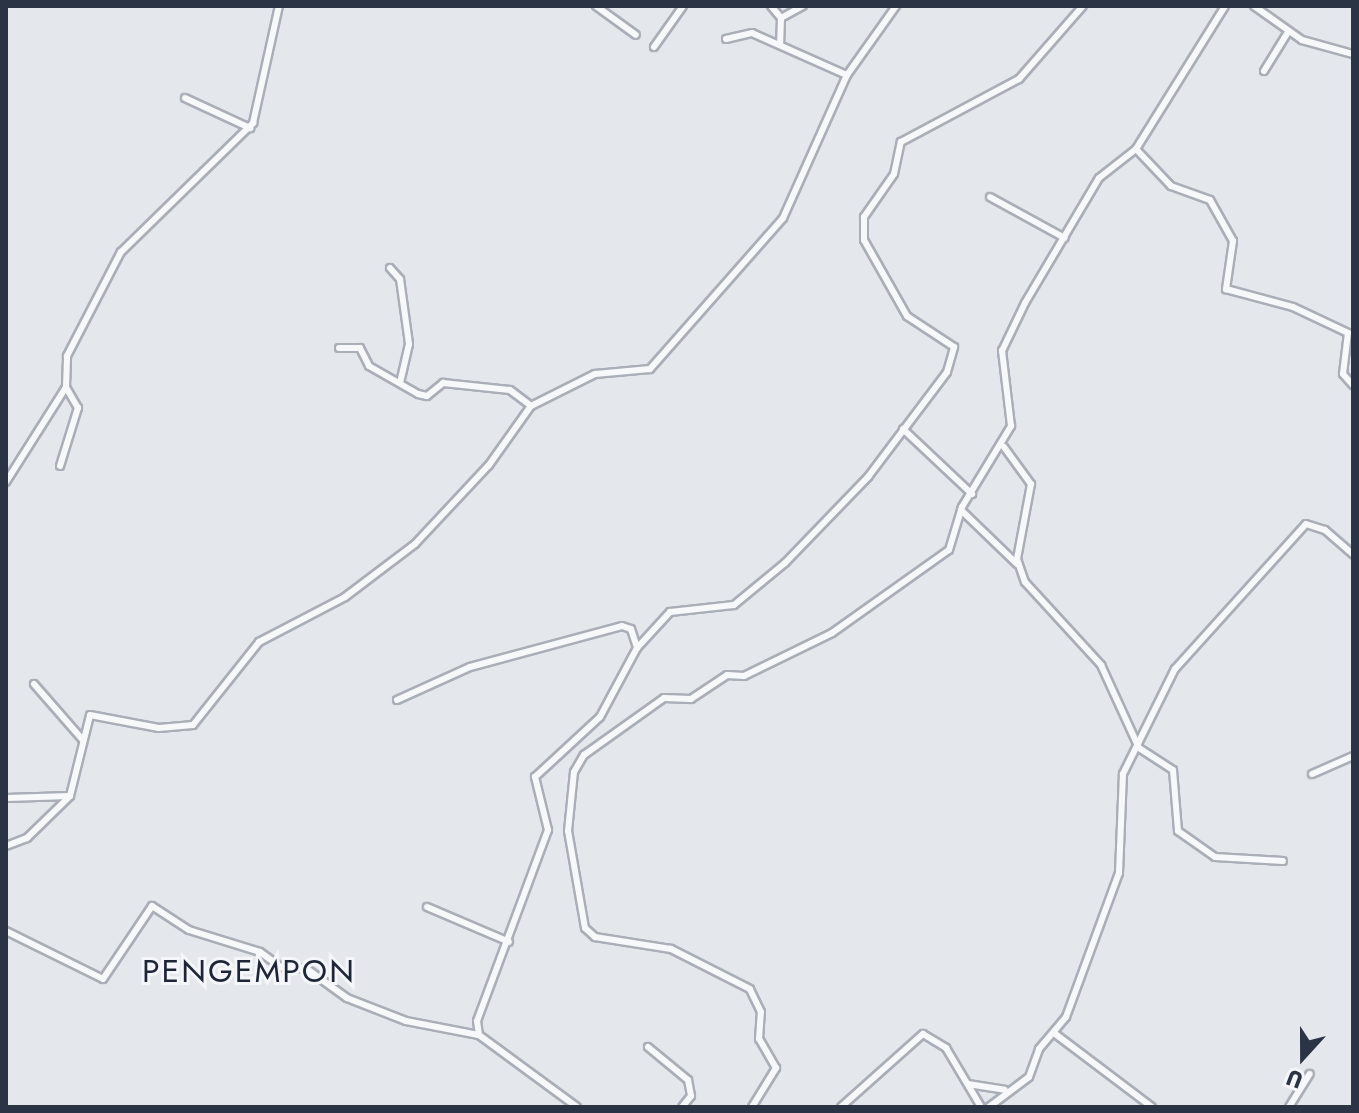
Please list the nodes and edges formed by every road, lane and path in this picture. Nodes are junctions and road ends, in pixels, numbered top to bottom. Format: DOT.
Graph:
graph roads {
  1 [pos="279,6"];
  2 [pos="596,6"];
  3 [pos="683,6"];
  4 [pos="771,6"];
  5 [pos="803,6"];
  6 [pos="896,6"];
  7 [pos="1083,6"];
  8 [pos="1225,6"];
  9 [pos="1254,6"];
  10 [pos="781,18"];
  11 [pos="1288,32"];
  12 [pos="636,35"];
  13 [pos="726,39"];
  14 [pos="780,44"];
  15 [pos="654,47"];
  16 [pos="1353,54"];
  17 [pos="1264,71"];
  18 [pos="847,75"];
  19 [pos="185,98"];
  20 [pos="250,128"];
  21 [pos="1136,149"];
  22 [pos="990,197"];
  23 [pos="1065,238"];
  24 [pos="390,268"];
  25 [pos="339,348"];
  26 [pos="400,383"];
  27 [pos="1353,385"];
  28 [pos="66,387"];
  29 [pos="531,406"];
  30 [pos="903,429"];
  31 [pos="1004,447"];
  32 [pos="60,466"];
  33 [pos="6,482"];
  34 [pos="972,494"];
  35 [pos="961,510"];
  36 [pos="1353,554"];
  37 [pos="1017,564"];
  38 [pos="637,648"];
  39 [pos="34,684"];
  40 [pos="397,700"];
  41 [pos="82,739"];
  42 [pos="1136,743"];
  43 [pos="1353,756"];
  44 [pos="1312,774"];
  45 [pos="70,796"];
  46 [pos="6,798"];
  47 [pos="548,817"];
  48 [pos="568,817"];
  49 [pos="6,846"];
  50 [pos="1283,861"];
  51 [pos="427,907"];
  52 [pos="6,931"];
  53 [pos="509,942"];
  54 [pos="1054,1033"];
  55 [pos="479,1035"];
  56 [pos="648,1047"];
  57 [pos="1310,1074"];
  58 [pos="968,1084"];
  59 [pos="1013,1088"];
  60 [pos="577,1107"];
  61 [pos="682,1107"];
  62 [pos="752,1107"];
  63 [pos="841,1107"];
  64 [pos="981,1107"];
  65 [pos="989,1107"];
  66 [pos="1152,1107"];
  67 [pos="1289,1107"];
  1 -- 20 [label="street"];
  2 -- 12 [label="street"];
  3 -- 15 [label="street"];
  4 -- 10 [label="street"];
  5 -- 10 [label="street"];
  6 -- 18 [label="street"];
  7 -- 30 [label="street"];
  8 -- 21 [label="street"];
  9 -- 11 [label="street"];
  10 -- 14 [label="street"];
  11 -- 16 [label="street"];
  11 -- 17 [label="street"];
  13 -- 14 [label="street"];
  14 -- 18 [label="street"];
  18 -- 29 [label="street"];
  19 -- 20 [label="street"];
  20 -- 28 [label="street"];
  21 -- 23 [label="street"];
  21 -- 27 [label="street"];
  22 -- 23 [label="street"];
  23 -- 31 [label="street"];
  24 -- 26 [label="street"];
  25 -- 26 [label="street"];
  26 -- 29 [label="street"];
  28 -- 32 [label="street"];
  28 -- 33 [label="street"];
  29 -- 41 [label="street"];
  30 -- 34 [label="street"];
  30 -- 38 [label="street"];
  31 -- 34 [label="street"];
  31 -- 37 [label="street"];
  34 -- 35 [label="street"];
  35 -- 37 [label="street"];
  35 -- 48 [label="street"];
  36 -- 42 [label="street"];
  37 -- 42 [label="street"];
  38 -- 40 [label="street"];
  38 -- 47 [label="street"];
  39 -- 41 [label="street"];
  41 -- 45 [label="street"];
  42 -- 50 [label="street"];
  42 -- 54 [label="street"];
  43 -- 44 [label="street"];
  45 -- 46 [label="street"];
  45 -- 49 [label="street"];
  47 -- 48 [label="street"];
  47 -- 53 [label="street"];
  48 -- 62 [label="street"];
  51 -- 53 [label="street"];
  52 -- 55 [label="street"];
  53 -- 55 [label="street"];
  54 -- 59 [label="street"];
  54 -- 66 [label="street"];
  55 -- 60 [label="street"];
  56 -- 61 [label="street"];
  57 -- 67 [label="street"];
  58 -- 59 [label="street"];
  58 -- 63 [label="street"];
  58 -- 64 [label="street"];
  59 -- 65 [label="street"];
}
